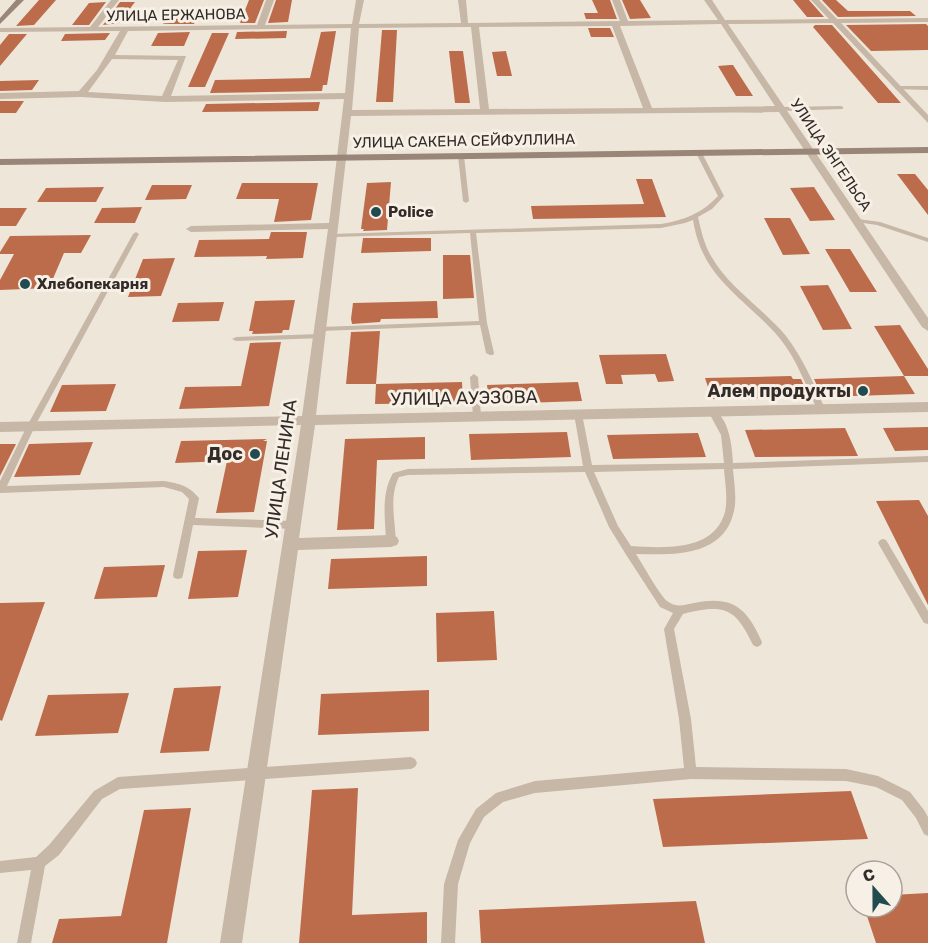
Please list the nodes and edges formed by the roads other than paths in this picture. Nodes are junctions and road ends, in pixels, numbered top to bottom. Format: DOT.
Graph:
graph roads {
  1 [pos="20,0"];
  2 [pos="115,0"];
  3 [pos="270,0"];
  4 [pos="360,0"];
  5 [pos="462,0"];
  6 [pos="616,0"];
  7 [pos="708,0"];
  8 [pos="815,0"];
  9 [pos="928,20"];
  10 [pos="832,21"];
  11 [pos="0,22"];
  12 [pos="723,22"];
  13 [pos="620,23"];
  14 [pos="465,25"];
  15 [pos="475,25"];
  16 [pos="355,26"];
  17 [pos="260,27"];
  18 [pos="92,29"];
  19 [pos="125,29"];
  20 [pos="0,30"];
  21 [pos="110,57"];
  22 [pos="897,88"];
  23 [pos="928,88"];
  24 [pos="81,94"];
  25 [pos="0,96"];
  26 [pos="349,96"];
  27 [pos="165,99"];
  28 [pos="841,108"];
  29 [pos="782,109"];
  30 [pos="648,110"];
  31 [pos="485,112"];
  32 [pos="347,113"];
  33 [pos="928,120"];
  34 [pos="928,150"];
  35 [pos="812,152"];
  36 [pos="699,153"];
  37 [pos="461,156"];
  38 [pos="343,158"];
  39 [pos="0,162"];
  40 [pos="466,201"];
  41 [pos="695,216"];
  42 [pos="858,221"];
  43 [pos="191,229"];
  44 [pos="334,230"];
  45 [pos="473,232"];
  46 [pos="136,234"];
  47 [pos="928,240"];
  48 [pos="483,324"];
  49 [pos="928,327"];
  50 [pos="320,333"];
  51 [pos="236,339"];
  52 [pos="490,352"];
  53 [pos="474,377"];
  54 [pos="928,407"];
  55 [pos="821,409"];
  56 [pos="712,411"];
  57 [pos="578,414"];
  58 [pos="477,416"];
  59 [pos="309,419"];
  60 [pos="31,426"];
  61 [pos="0,427"];
  62 [pos="928,459"];
  63 [pos="728,466"];
  64 [pos="588,469"];
  65 [pos="0,489"];
  66 [pos="189,521"];
  67 [pos="293,525"];
  68 [pos="391,541"];
  69 [pos="883,543"];
  70 [pos="290,544"];
  71 [pos="628,550"];
  72 [pos="177,576"];
  73 [pos="680,612"];
  74 [pos="927,617"];
  75 [pos="757,642"];
  76 [pos="411,763"];
  77 [pos="691,773"];
  78 [pos="255,774"];
  79 [pos="928,831"];
  80 [pos="39,863"];
  81 [pos="0,867"];
  82 [pos="24,943"];
  83 [pos="231,943"];
  84 [pos="448,943"];
  1 -- 11 [label="street"];
  2 -- 18 [label="street"];
  3 -- 17 [label="street"];
  4 -- 16 [label="street, УЛИЦА ЛЕНИНА"];
  5 -- 14 [label="street"];
  6 -- 13 [label="street"];
  7 -- 12 [label="street, УЛИЦА ЭНГЕЛЬСА"];
  8 -- 10 [label="street"];
  9 -- 10 [label="street, УЛИЦА ЕРЖАНОВА"];
  10 -- 12 [label="street, УЛИЦА ЕРЖАНОВА"];
  10 -- 22 [label="street"];
  12 -- 13 [label="street, УЛИЦА ЕРЖАНОВА"];
  12 -- 29 [label="street, УЛИЦА ЭНГЕЛЬСА"];
  13 -- 15 [label="street, УЛИЦА ЕРЖАНОВА"];
  13 -- 30 [label="street"];
  14 -- 15 [label="street, УЛИЦА ЕРЖАНОВА"];
  14 -- 16 [label="street, УЛИЦА ЕРЖАНОВА"];
  15 -- 31 [label="street"];
  16 -- 17 [label="street, УЛИЦА ЕРЖАНОВА"];
  16 -- 26 [label="street, УЛИЦА ЛЕНИНА"];
  17 -- 19 [label="street, УЛИЦА ЕРЖАНОВА"];
  18 -- 19 [label="street, УЛИЦА ЕРЖАНОВА"];
  18 -- 20 [label="street, УЛИЦА ЕРЖАНОВА"];
  19 -- 21 [label="street"];
  21 -- 24 [label="street"];
  21 -- 27 [label="street"];
  22 -- 23 [label="lane"];
  22 -- 33 [label="street"];
  24 -- 25 [label="street"];
  24 -- 27 [label="street"];
  26 -- 27 [label="street"];
  26 -- 32 [label="street, УЛИЦА ЛЕНИНА"];
  28 -- 29 [label="lane"];
  29 -- 30 [label="street"];
  29 -- 35 [label="street, УЛИЦА ЭНГЕЛЬСА"];
  30 -- 31 [label="street"];
  31 -- 32 [label="street"];
  32 -- 38 [label="street, УЛИЦА ЛЕНИНА"];
  34 -- 35 [label="street, УЛИЦА САКЕНА СЕЙФУЛЛИНА"];
  35 -- 36 [label="street, УЛИЦА САКЕНА СЕЙФУЛЛИНА"];
  35 -- 42 [label="street, УЛИЦА ЭНГЕЛЬСА"];
  36 -- 37 [label="street, УЛИЦА САКЕНА СЕЙФУЛЛИНА"];
  36 -- 41 [label="lane"];
  37 -- 38 [label="street, УЛИЦА САКЕНА СЕЙФУЛЛИНА"];
  37 -- 40 [label="lane"];
  38 -- 39 [label="street, УЛИЦА САКЕНА СЕЙФУЛЛИНА"];
  38 -- 44 [label="street, УЛИЦА ЛЕНИНА"];
  41 -- 45 [label="lane"];
  41 -- 55 [label="lane"];
  42 -- 47 [label="lane"];
  42 -- 49 [label="street, УЛИЦА ЭНГЕЛЬСА"];
  43 -- 44 [label="street"];
  44 -- 45 [label="lane"];
  44 -- 50 [label="street, УЛИЦА ЛЕНИНА"];
  45 -- 48 [label="lane"];
  46 -- 60 [label="lane"];
  48 -- 50 [label="lane"];
  48 -- 52 [label="lane"];
  50 -- 51 [label="lane"];
  50 -- 59 [label="street, УЛИЦА ЛЕНИНА"];
  53 -- 58 [label="lane"];
  54 -- 55 [label="street, УЛИЦА АУЭЗОВА"];
  55 -- 56 [label="street, УЛИЦА АУЭЗОВА"];
  56 -- 57 [label="street, УЛИЦА АУЭЗОВА"];
  56 -- 63 [label="lane"];
  57 -- 58 [label="street, УЛИЦА АУЭЗОВА"];
  57 -- 64 [label="lane"];
  58 -- 59 [label="street, УЛИЦА АУЭЗОВА"];
  59 -- 60 [label="street, УЛИЦА АУЭЗОВА"];
  59 -- 67 [label="street, УЛИЦА ЛЕНИНА"];
  60 -- 61 [label="street, УЛИЦА АУЭЗОВА"];
  60 -- 65 [label="lane"];
  62 -- 63 [label="lane"];
  63 -- 64 [label="lane"];
  63 -- 71 [label="lane"];
  64 -- 68 [label="lane"];
  64 -- 71 [label="lane"];
  65 -- 66 [label="lane"];
  66 -- 67 [label="lane"];
  66 -- 72 [label="lane"];
  67 -- 70 [label="street, УЛИЦА ЛЕНИНА"];
  68 -- 70 [label="street"];
  69 -- 74 [label="lane"];
  70 -- 78 [label="street, УЛИЦА ЛЕНИНА"];
  71 -- 73 [label="lane"];
  73 -- 75 [label="lane"];
  73 -- 77 [label="lane"];
  76 -- 78 [label="lane"];
  77 -- 79 [label="lane"];
  77 -- 84 [label="lane"];
  78 -- 80 [label="lane"];
  78 -- 83 [label="street, УЛИЦА ЛЕНИНА"];
  80 -- 81 [label="lane"];
  80 -- 82 [label="lane"];
}
